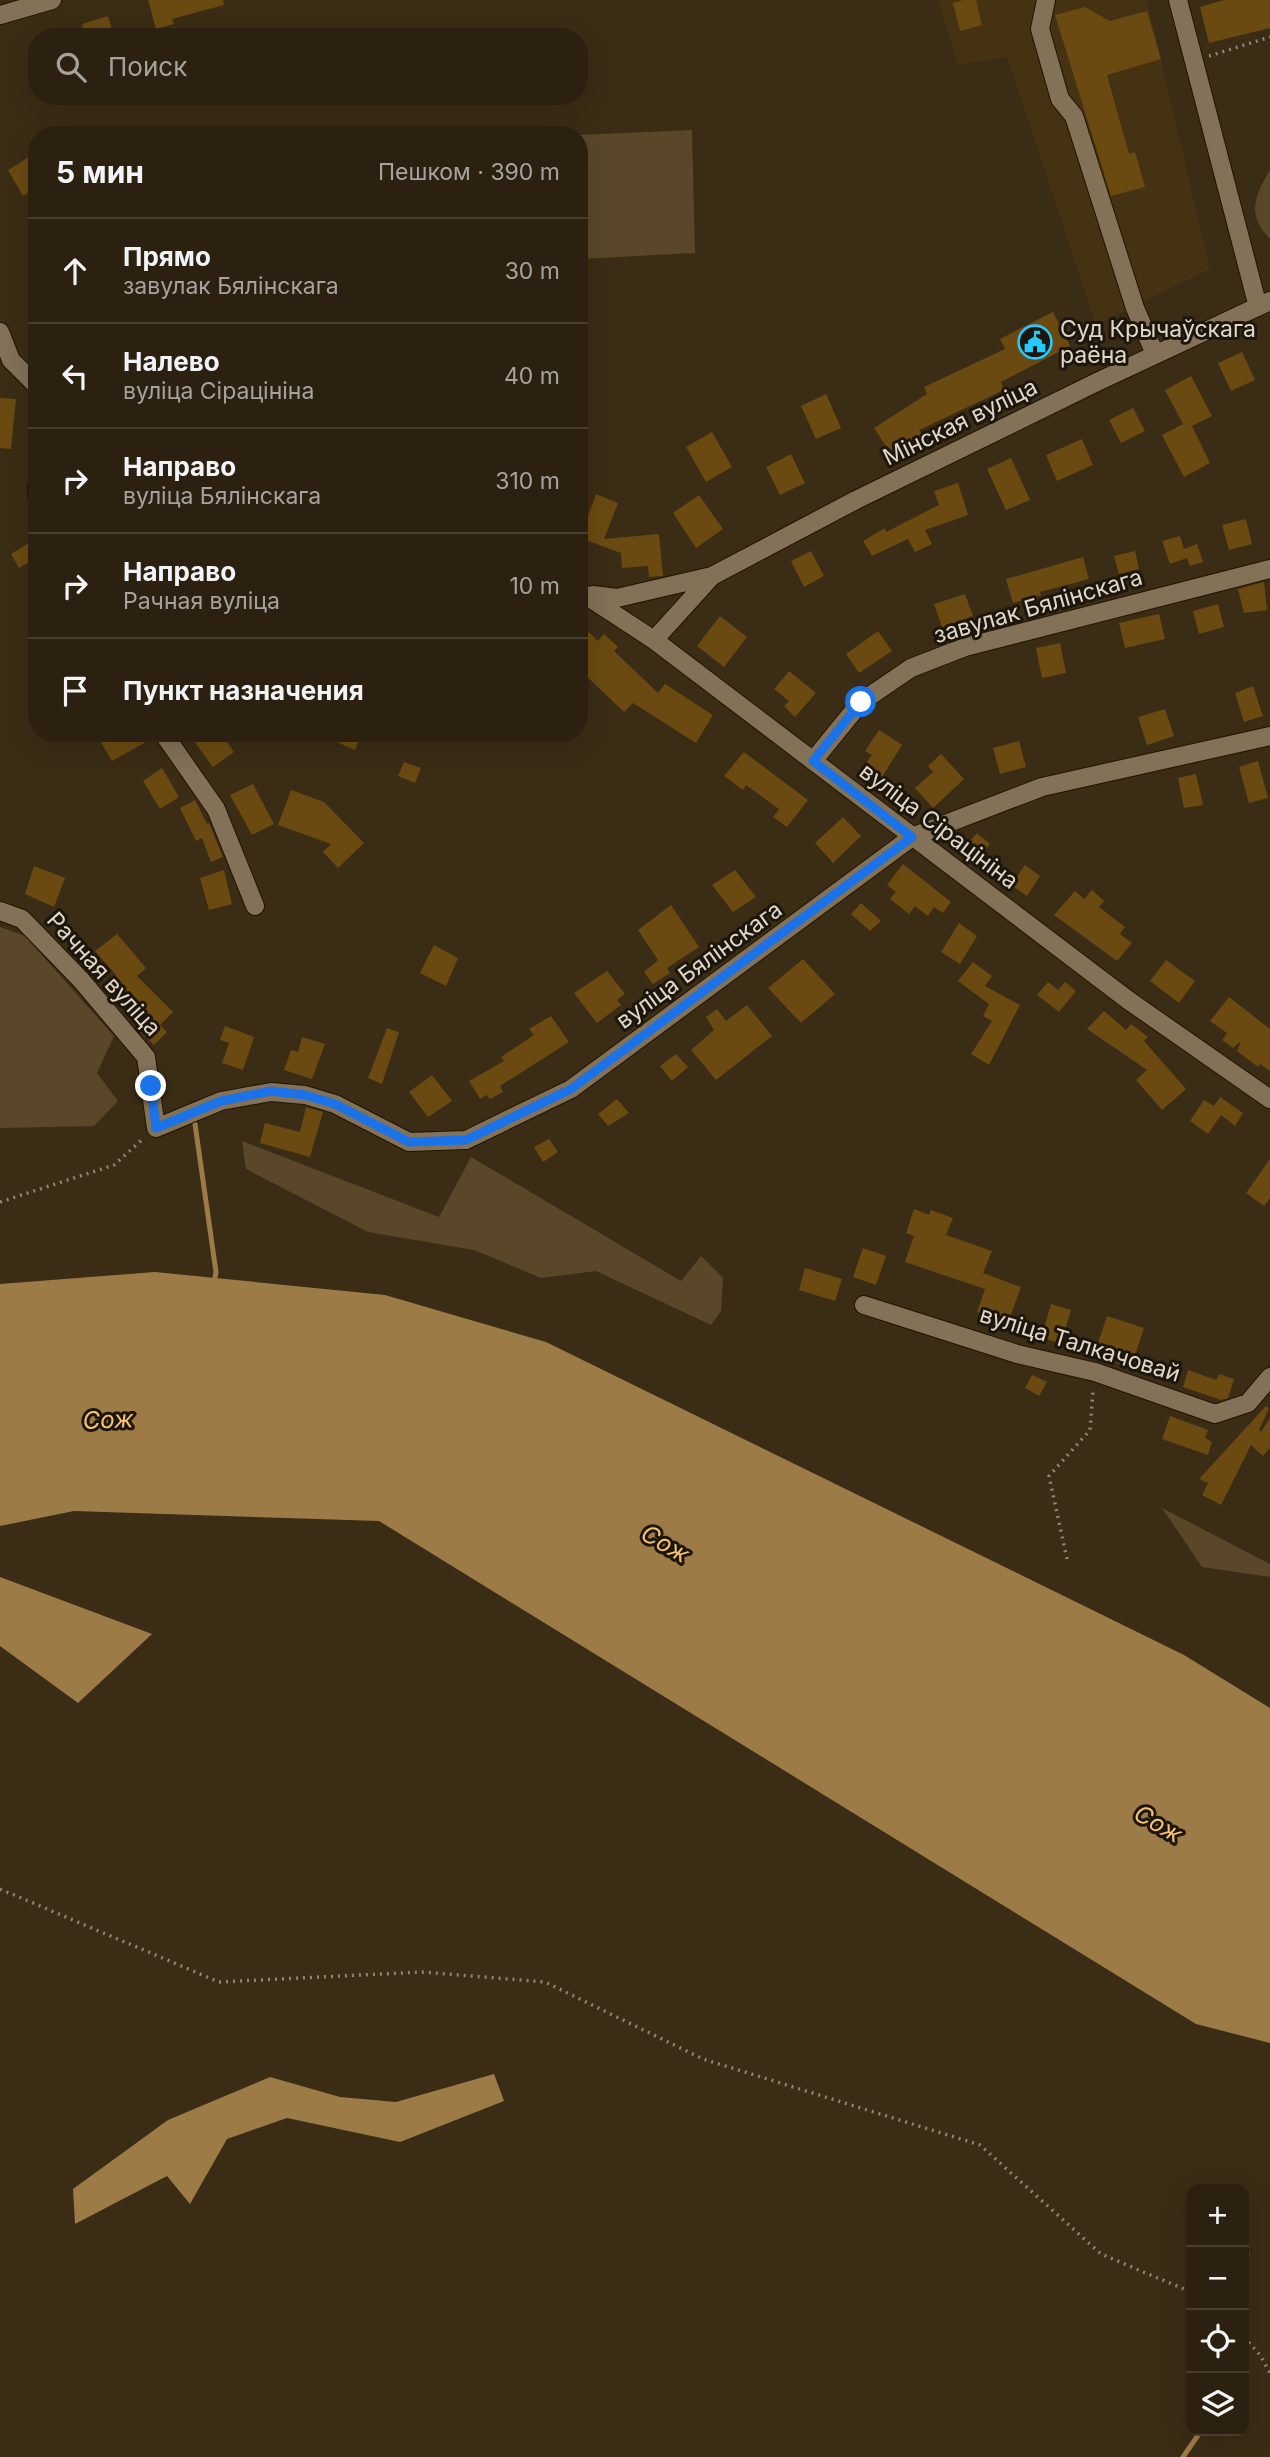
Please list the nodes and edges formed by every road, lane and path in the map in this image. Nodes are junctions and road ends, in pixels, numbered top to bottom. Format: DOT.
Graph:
graph roads {
  1 [pos="52,0"];
  2 [pos="1046,0"];
  3 [pos="1178,0"];
  4 [pos="0,15"];
  5 [pos="1270,37"];
  6 [pos="1194,60"];
  7 [pos="1264,304"];
  8 [pos="0,332"];
  9 [pos="1155,354"];
  10 [pos="28,377"];
  11 [pos="1270,569"];
  12 [pos="712,576"];
  13 [pos="588,594"];
  14 [pos="588,596"];
  15 [pos="654,640"];
  16 [pos="1270,736"];
  17 [pos="169,742"];
  18 [pos="813,761"];
  19 [pos="912,837"];
  20 [pos="255,906"];
  21 [pos="0,911"];
  22 [pos="1270,1099"];
  23 [pos="156,1128"];
  24 [pos="0,1202"];
  25 [pos="864,1305"];
  26 [pos="1095,1372"];
  27 [pos="1270,1377"];
  28 [pos="1067,1559"];
  29 [pos="0,1889"];
  30 [pos="1186,2290"];
  31 [pos="1249,2342"];
  32 [pos="1270,2373"];
  1 -- 4 [label="street"];
  2 -- 9 [label="street"];
  3 -- 6 [label="street"];
  5 -- 6 [label="path"];
  6 -- 7 [label="street"];
  7 -- 9 [label="street, Мінская вуліца"];
  8 -- 10 [label="street"];
  9 -- 12 [label="street, Мінская вуліца"];
  11 -- 18 [label="street, завулак Бялінскага"];
  12 -- 13 [label="street, Мінская вуліца"];
  12 -- 15 [label="street, Мінская вуліца"];
  14 -- 15 [label="street, вуліца Сірацініна"];
  15 -- 18 [label="street, вуліца Сірацініна"];
  16 -- 19 [label="street, вуліца Бялінскага"];
  17 -- 20 [label="street"];
  18 -- 19 [label="street, вуліца Сірацініна"];
  19 -- 22 [label="street, вуліца Сірацініна"];
  19 -- 23 [label="street, вуліца Бялінскага"];
  21 -- 23 [label="street, Рачная вуліца"];
  23 -- 24 [label="path"];
  25 -- 26 [label="street, вуліца Талкачовай"];
  26 -- 27 [label="street, вуліца Талкачовай"];
  26 -- 28 [label="path"];
  29 -- 30 [label="path"];
  31 -- 32 [label="path"];
}
